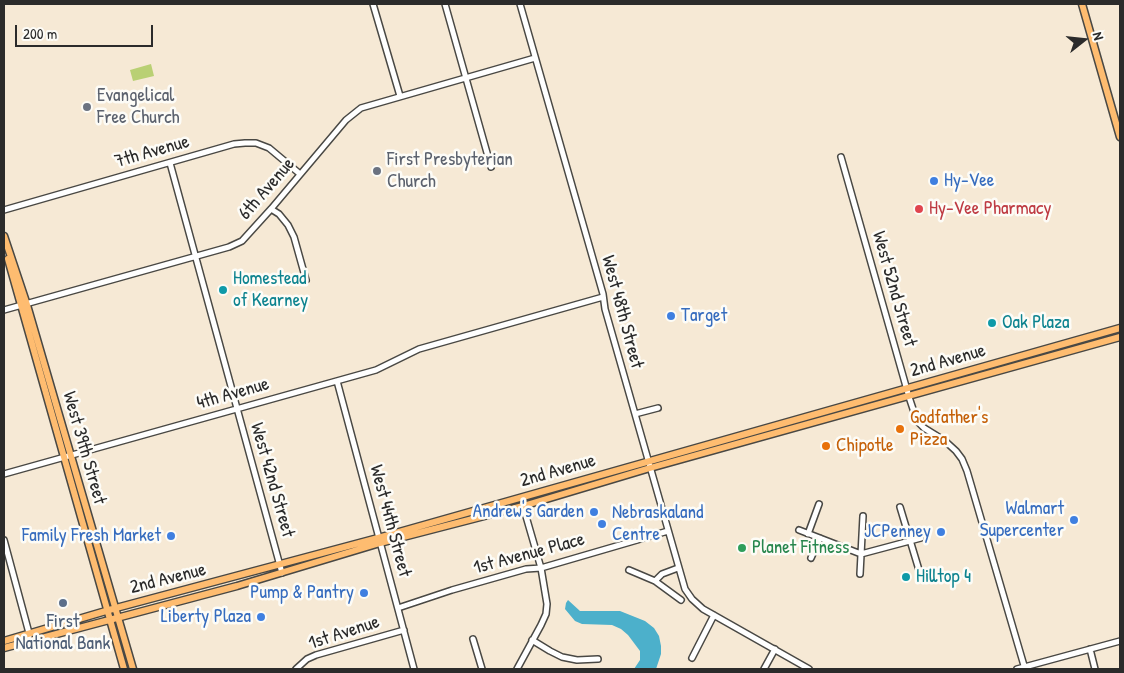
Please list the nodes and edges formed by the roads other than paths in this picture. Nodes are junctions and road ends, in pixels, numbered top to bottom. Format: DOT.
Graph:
graph roads {
  1 [pos="373,4"];
  2 [pos="445,4"];
  3 [pos="520,4"];
  4 [pos="1082,4"];
  5 [pos="535,58"];
  6 [pos="466,78"];
  7 [pos="400,96"];
  8 [pos="1119,127"];
  9 [pos="1120,137"];
  10 [pos="841,157"];
  11 [pos="170,163"];
  12 [pos="491,167"];
  13 [pos="300,174"];
  14 [pos="271,209"];
  15 [pos="4,210"];
  16 [pos="4,236"];
  17 [pos="4,243"];
  18 [pos="194,257"];
  19 [pos="306,280"];
  20 [pos="604,297"];
  21 [pos="23,306"];
  22 [pos="4,310"];
  23 [pos="1120,328"];
  24 [pos="1120,337"];
  25 [pos="336,381"];
  26 [pos="906,388"];
  27 [pos="909,397"];
  28 [pos="658,408"];
  29 [pos="237,409"];
  30 [pos="635,414"];
  31 [pos="71,456"];
  32 [pos="63,458"];
  33 [pos="649,465"];
  34 [pos="4,474"];
  35 [pos="819,504"];
  36 [pos="523,506"];
  37 [pos="900,507"];
  38 [pos="863,516"];
  39 [pos="799,530"];
  40 [pos="668,531"];
  41 [pos="808,534"];
  42 [pos="820,538"];
  43 [pos="921,538"];
  44 [pos="4,540"];
  45 [pos="910,540"];
  46 [pos="379,541"];
  47 [pos="861,554"];
  48 [pos="812,558"];
  49 [pos="6,561"];
  50 [pos="280,565"];
  51 [pos="541,568"];
  52 [pos="678,568"];
  53 [pos="630,570"];
  54 [pos="919,570"];
  55 [pos="282,573"];
  56 [pos="860,574"];
  57 [pos="655,581"];
  58 [pos="681,600"];
  59 [pos="116,608"];
  60 [pos="398,608"];
  61 [pos="107,611"];
  62 [pos="714,615"];
  63 [pos="118,617"];
  64 [pos="110,619"];
  65 [pos="404,630"];
  66 [pos="29,633"];
  67 [pos="473,639"];
  68 [pos="532,640"];
  69 [pos="4,641"];
  70 [pos="1120,641"];
  71 [pos="24,642"];
  72 [pos="4,648"];
  73 [pos="775,649"];
  74 [pos="1090,649"];
  75 [pos="692,658"];
  76 [pos="598,659"];
  77 [pos="1024,668"];
  78 [pos="124,669"];
  79 [pos="133,669"];
  80 [pos="296,669"];
  81 [pos="414,669"];
  82 [pos="482,669"];
  83 [pos="517,669"];
  84 [pos="764,669"];
  85 [pos="809,669"];
  86 [pos="1017,669"];
  87 [pos="1095,669"];
  1 -- 7 [label="street"];
  2 -- 6 [label="street"];
  3 -- 5 [label="street, West 48th Street"];
  4 -- 8 [label="main road"];
  5 -- 6 [label="street, 6th Avenue"];
  5 -- 20 [label="street, West 48th Street"];
  6 -- 7 [label="street, 6th Avenue"];
  6 -- 12 [label="street"];
  7 -- 13 [label="street, 6th Avenue"];
  8 -- 9 [label="main road"];
  10 -- 26 [label="street, West 52nd Street"];
  11 -- 13 [label="street, 7th Avenue"];
  11 -- 15 [label="street, 7th Avenue"];
  11 -- 18 [label="street, West 42nd Street"];
  13 -- 14 [label="street, 6th Avenue"];
  14 -- 18 [label="street, 6th Avenue"];
  14 -- 19 [label="street"];
  16 -- 21 [label="main road, West 39th Street"];
  17 -- 21 [label="main road, West 39th Street"];
  18 -- 21 [label="street, 6th Avenue"];
  18 -- 29 [label="street, West 42nd Street"];
  20 -- 25 [label="street, 4th Avenue"];
  20 -- 30 [label="street, West 48th Street"];
  21 -- 22 [label="street, 6th Avenue"];
  21 -- 31 [label="main road, West 39th Street"];
  21 -- 32 [label="main road, West 39th Street"];
  23 -- 26 [label="main road, 2nd Avenue"];
  24 -- 27 [label="main road, 2nd Avenue"];
  25 -- 29 [label="street, 4th Avenue"];
  25 -- 46 [label="street, West 44th Street"];
  26 -- 27 [label="street, West 52nd Street"];
  26 -- 33 [label="main road, 2nd Avenue"];
  27 -- 33 [label="main road, 2nd Avenue"];
  27 -- 77 [label="street, West 52nd Street"];
  28 -- 30 [label="street"];
  29 -- 31 [label="street, 4th Avenue"];
  29 -- 50 [label="street, West 42nd Street"];
  30 -- 33 [label="street, West 48th Street"];
  31 -- 32 [label="street, 4th Avenue"];
  31 -- 59 [label="main road, West 39th Street"];
  32 -- 34 [label="street, 4th Avenue"];
  32 -- 61 [label="main road, West 39th Street"];
  33 -- 36 [label="main road, 2nd Avenue"];
  33 -- 40 [label="street, West 48th Street"];
  33 -- 46 [label="main road, 2nd Avenue"];
  35 -- 41 [label="street"];
  36 -- 46 [label="main road, 2nd Avenue"];
  36 -- 51 [label="street"];
  37 -- 45 [label="street"];
  38 -- 47 [label="street"];
  39 -- 41 [label="street"];
  40 -- 51 [label="street, 1st Avenue Place"];
  40 -- 52 [label="street, West 48th Street"];
  41 -- 42 [label="street"];
  42 -- 47 [label="street"];
  42 -- 48 [label="street"];
  43 -- 45 [label="street"];
  44 -- 49 [label="street"];
  45 -- 47 [label="street"];
  45 -- 54 [label="street"];
  46 -- 50 [label="main road, 2nd Avenue"];
  46 -- 55 [label="main road, 2nd Avenue"];
  46 -- 60 [label="street, West 44th Street"];
  47 -- 56 [label="street"];
  49 -- 66 [label="street"];
  50 -- 55 [label="street, West 42nd Street"];
  50 -- 59 [label="main road, 2nd Avenue"];
  51 -- 60 [label="street, 1st Avenue Place"];
  51 -- 68 [label="street"];
  52 -- 57 [label="street"];
  52 -- 62 [label="street, West 48th Street"];
  53 -- 57 [label="street"];
  55 -- 63 [label="main road, 2nd Avenue"];
  57 -- 58 [label="street"];
  59 -- 61 [label="main road, 2nd Avenue"];
  59 -- 63 [label="main road, West 39th Street"];
  60 -- 65 [label="street, West 44th Street"];
  61 -- 64 [label="main road, West 39th Street"];
  61 -- 66 [label="main road, 2nd Avenue"];
  62 -- 73 [label="street, West 48th Street"];
  62 -- 75 [label="street"];
  63 -- 64 [label="main road, 2nd Avenue"];
  63 -- 79 [label="main road, West 39th Street"];
  64 -- 71 [label="main road, 2nd Avenue"];
  64 -- 78 [label="main road, West 39th Street"];
  65 -- 80 [label="street, 1st Avenue"];
  65 -- 81 [label="street, West 44th Street"];
  66 -- 69 [label="main road, 2nd Avenue"];
  66 -- 71 [label="street"];
  67 -- 82 [label="street"];
  68 -- 76 [label="street"];
  68 -- 83 [label="street"];
  70 -- 74 [label="street"];
  71 -- 72 [label="main road, 2nd Avenue"];
  73 -- 84 [label="street"];
  73 -- 85 [label="street, West 48th Street"];
  74 -- 77 [label="street"];
  74 -- 87 [label="street"];
  77 -- 86 [label="street"];
}
